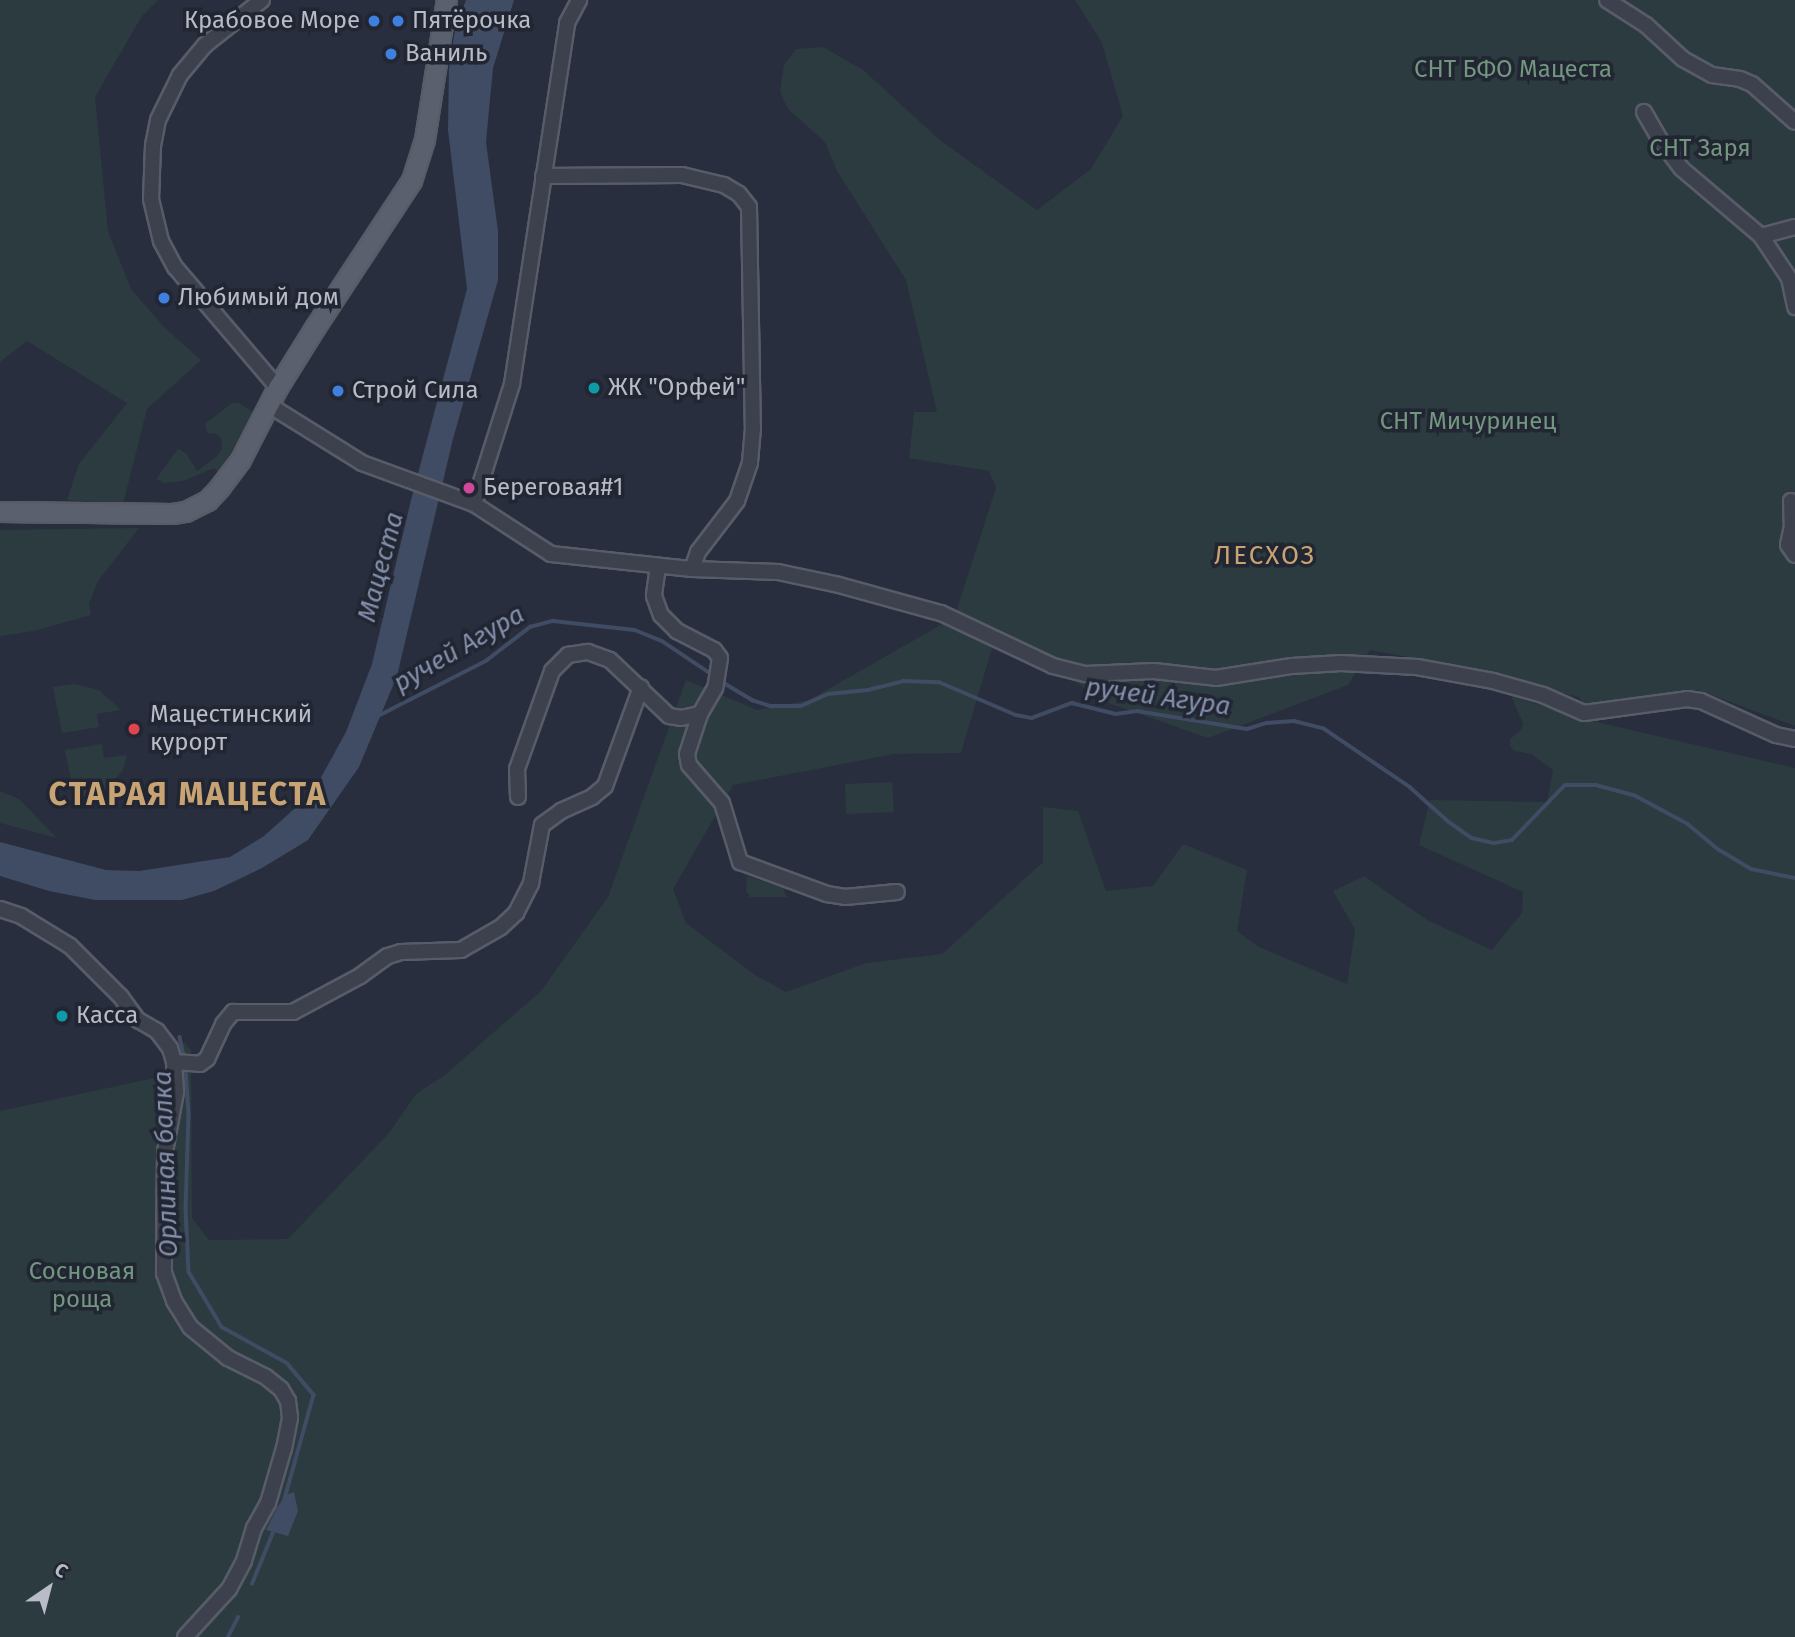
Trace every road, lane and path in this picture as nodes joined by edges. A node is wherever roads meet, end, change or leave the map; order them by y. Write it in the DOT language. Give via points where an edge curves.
graph roads {
  1 [pos="262,0"];
  2 [pos="447,0"];
  3 [pos="579,0"];
  4 [pos="1607,0"];
  5 [pos="1644,112"];
  6 [pos="1795,121"];
  7 [pos="543,176"];
  8 [pos="1795,228"];
  9 [pos="1761,236"];
  10 [pos="1795,307"];
  11 [pos="278,388"];
  12 [pos="269,405"];
  13 [pos="1791,501"];
  14 [pos="474,504"];
  15 [pos="0,512"];
  16 [pos="1795,555"];
  17 [pos="658,566"];
  18 [pos="692,569"];
  19 [pos="641,687"];
  20 [pos="701,714"];
  21 [pos="1795,739"];
  22 [pos="518,797"];
  23 [pos="897,892"];
  24 [pos="0,909"];
  25 [pos="174,1062"];
  26 [pos="185,1637"];
  1 -- 11 [label="street" via="205,46 180,75 158,120 152,199 161,241 175,267"];
  2 -- 11 [label="main road" via="425,140 412,181"];
  3 -- 7 [label="street" via="567,23"];
  4 -- 6 [label="street" via="1683,59 1712,75 1752,84"];
  5 -- 9 [label="street" via="1682,169"];
  7 -- 14 [label="street" via="512,384"];
  7 -- 18 [label="street" via="681,175 724,185 739,194 748,207 750,463 737,501 713,529"];
  8 -- 9 [label="street"];
  9 -- 10 [label="street" via="1789,278"];
  11 -- 12 [label="main road"];
  12 -- 14 [label="street" via="388,475"];
  12 -- 15 [label="main road" via="231,475 208,501 186,512"];
  13 -- 16 [label="street" via="1788,545"];
  14 -- 17 [label="street" via="551,554"];
  17 -- 18 [label="street"];
  17 -- 20 [label="street" via="654,596 661,615 677,631 718,653 715,688"];
  18 -- 21 [label="street" via="778,572 888,597 941,613 1053,666 1086,674 1154,671 1216,678 1316,665 1418,667 1493,681 1584,713 1701,701 1776,736"];
  19 -- 20 [label="street" via="669,716"];
  19 -- 22 [label="street" via="600,656 579,652 559,661 517,769"];
  19 -- 25 [label="street" via="607,780 600,792 541,825 531,883 516,913 501,928 461,950 388,956 293,1013 233,1012 207,1059"];
  20 -- 23 [label="street" via="688,746 689,765 722,803 740,862 827,894 845,897"];
  24 -- 25 [label="street" via="48,931 89,962 138,1020 157,1031"];
  25 -- 26 [label="street" via="176,1092 163,1189 164,1273 190,1327 209,1345 281,1389 290,1418 268,1503 244,1561 229,1589"];
}
